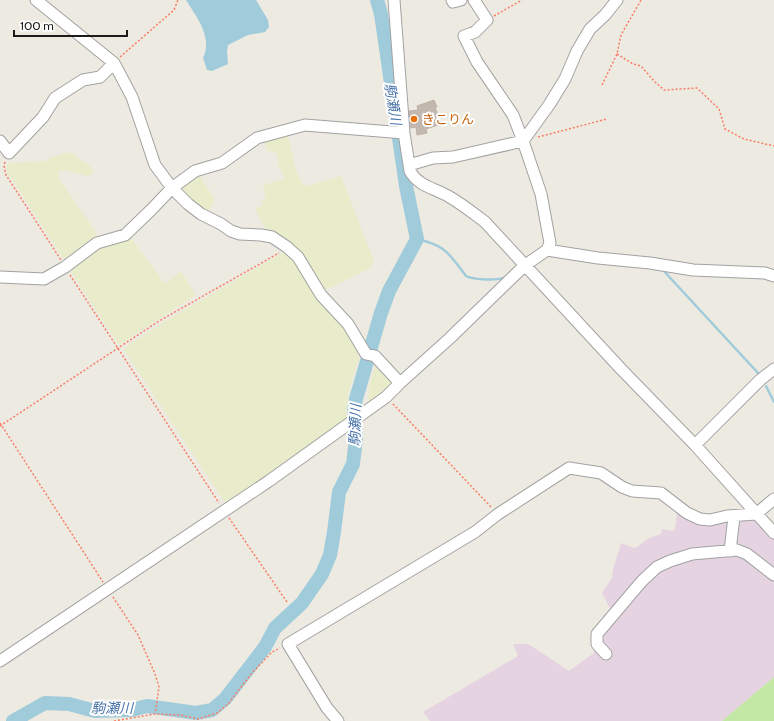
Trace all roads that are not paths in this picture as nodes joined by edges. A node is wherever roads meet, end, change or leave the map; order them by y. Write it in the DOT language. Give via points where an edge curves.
graph roads {
  1 [pos="36,0"];
  2 [pos="394,0"];
  3 [pos="452,0"];
  4 [pos="461,0"];
  5 [pos="474,0"];
  6 [pos="617,0"];
  7 [pos="114,63"];
  8 [pos="404,133"];
  9 [pos="523,140"];
  10 [pos="0,141"];
  11 [pos="409,165"];
  12 [pos="172,188"];
  13 [pos="547,250"];
  14 [pos="524,266"];
  15 [pos="0,276"];
  16 [pos="774,276"];
  17 [pos="774,369"];
  18 [pos="400,383"];
  19 [pos="696,445"];
  20 [pos="774,499"];
  21 [pos="756,514"];
  22 [pos="734,517"];
  23 [pos="774,533"];
  24 [pos="730,550"];
  25 [pos="774,576"];
  26 [pos="606,654"];
  27 [pos="0,661"];
  28 [pos="338,721"];
  1 -- 7 [label="street"];
  2 -- 8 [label="street"];
  3 -- 4 [label="street"];
  5 -- 9 [label="street" via="487,20 475,32 464,36 476,62 513,115"];
  6 -- 9 [label="street" via="590,29 577,51 566,79"];
  7 -- 10 [label="street" via="100,77 83,80 55,98 43,117 9,153"];
  7 -- 12 [label="street" via="132,97 155,165"];
  8 -- 11 [label="street"];
  8 -- 12 [label="street" via="305,125 258,138 222,163 195,171"];
  9 -- 11 [label="street"];
  9 -- 13 [label="street" via="541,194 550,243"];
  11 -- 14 [label="street" via="412,176 419,183 447,195 485,222"];
  12 -- 15 [label="street" via="125,235 97,243 44,279"];
  12 -- 18 [label="street" via="188,204 231,231 272,237 287,247 298,257 321,295 348,324 370,355"];
  13 -- 14 [label="street"];
  13 -- 16 [label="street" via="693,270 765,273"];
  14 -- 18 [label="street"];
  14 -- 19 [label="street"];
  17 -- 19 [label="street"];
  18 -- 27 [label="street" via="386,397 269,481"];
  19 -- 21 [label="street"];
  20 -- 21 [label="street"];
  21 -- 22 [label="street"];
  21 -- 23 [label="street"];
  22 -- 24 [label="street"];
  22 -- 28 [label="street" via="700,520 661,493 632,491 601,473 569,468 461,540 288,644 327,708"];
  24 -- 25 [label="street" via="742,551"];
  24 -- 26 [label="street" via="692,554 670,561 649,574 597,634 597,644"];
}
